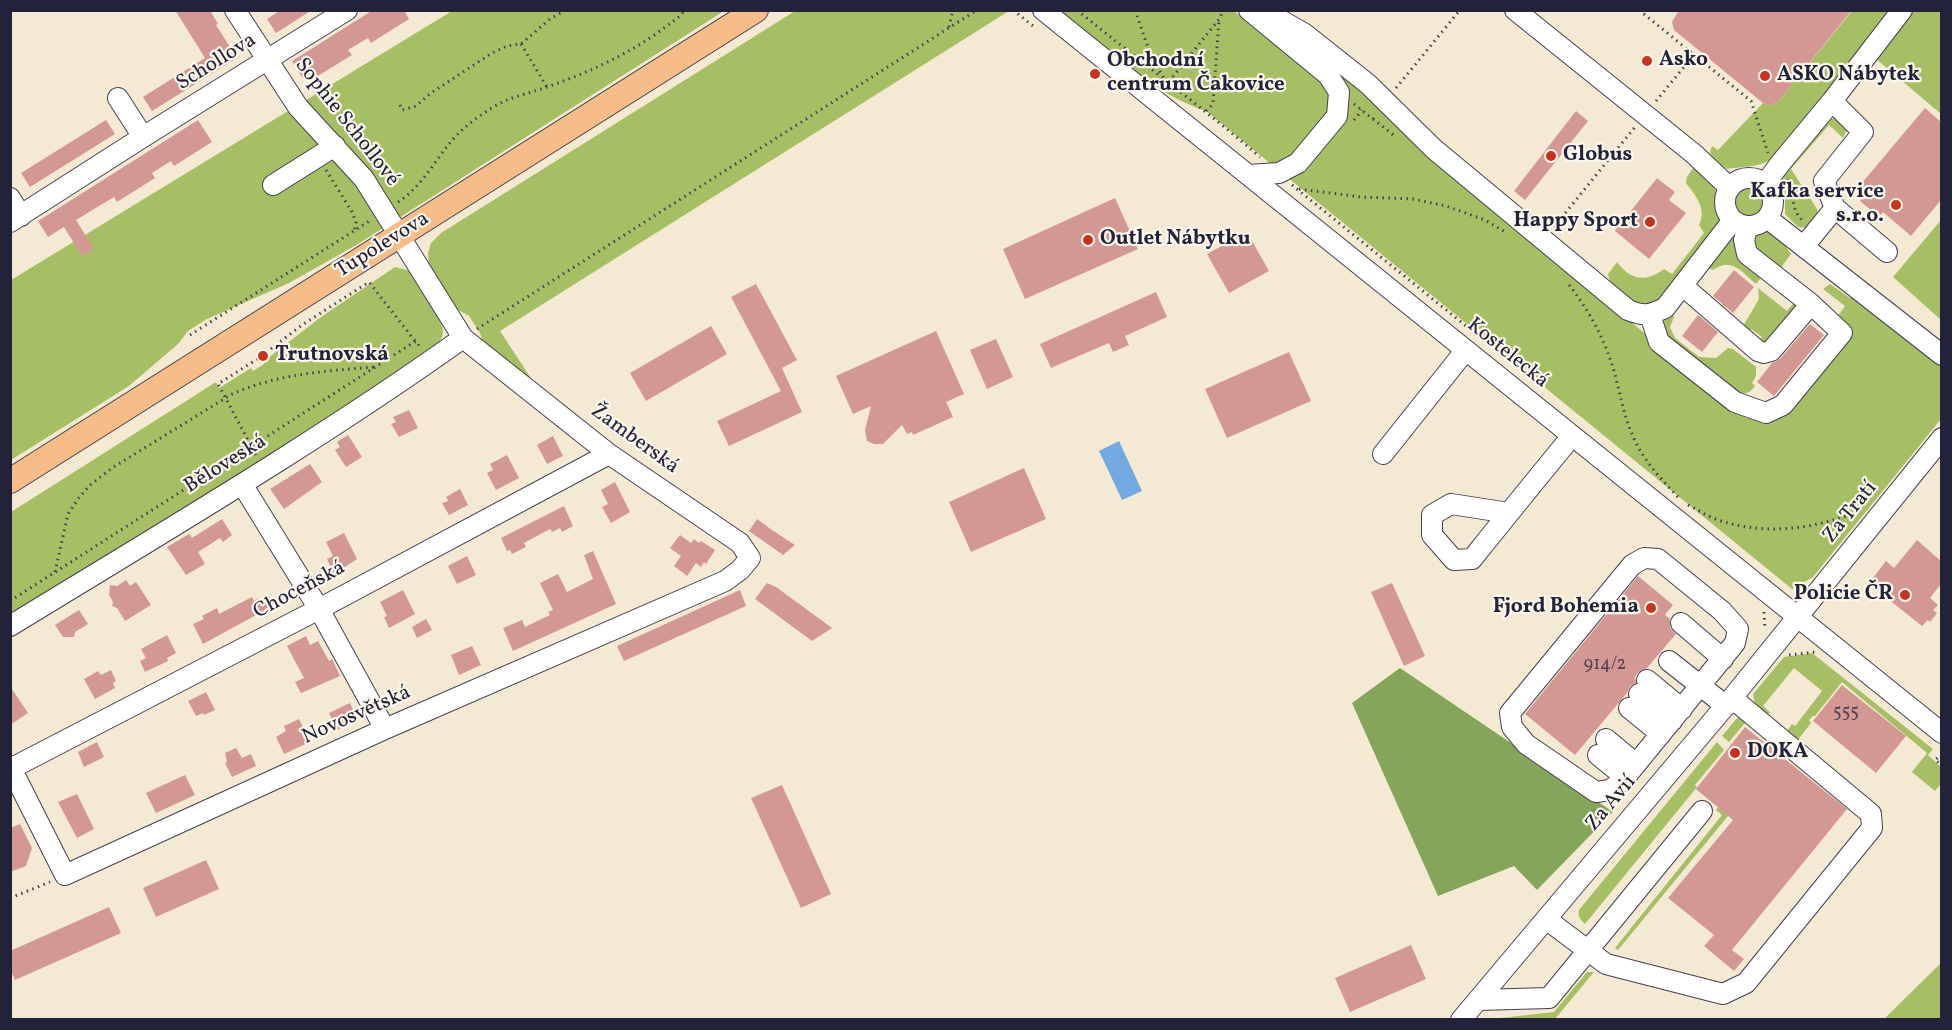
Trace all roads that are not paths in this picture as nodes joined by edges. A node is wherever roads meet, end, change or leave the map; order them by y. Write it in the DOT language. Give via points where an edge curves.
graph roads {
  1 [pos="235,10"];
  2 [pos="347,10"];
  3 [pos="756,10"];
  4 [pos="1043,10"];
  5 [pos="1249,10"];
  6 [pos="1263,10"];
  7 [pos="1515,10"];
  8 [pos="1902,10"];
  9 [pos="267,61"];
  10 [pos="118,99"];
  11 [pos="1832,101"];
  12 [pos="143,137"];
  13 [pos="335,146"];
  14 [pos="1248,175"];
  15 [pos="1765,184"];
  16 [pos="273,185"];
  17 [pos="1730,188"];
  18 [pos="10,198"];
  19 [pos="1835,208"];
  20 [pos="1767,218"];
  21 [pos="16,219"];
  22 [pos="1741,223"];
  23 [pos="400,235"];
  24 [pos="1810,239"];
  25 [pos="1887,252"];
  26 [pos="1683,286"];
  27 [pos="1810,304"];
  28 [pos="1650,315"];
  29 [pos="463,338"];
  30 [pos="1465,351"];
  31 [pos="1941,355"];
  32 [pos="1572,436"];
  33 [pos="1941,438"];
  34 [pos="609,454"];
  35 [pos="1383,454"];
  36 [pos="10,481"];
  37 [pos="242,484"];
  38 [pos="1509,513"];
  39 [pos="725,581"];
  40 [pos="319,609"];
  41 [pos="1798,618"];
  42 [pos="1681,623"];
  43 [pos="10,626"];
  44 [pos="1723,659"];
  45 [pos="1669,661"];
  46 [pos="1702,685"];
  47 [pos="1729,702"];
  48 [pos="1672,721"];
  49 [pos="385,729"];
  50 [pos="1941,733"];
  51 [pos="1602,747"];
  52 [pos="11,767"];
  53 [pos="1630,770"];
  54 [pos="1702,811"];
  55 [pos="1546,919"];
  56 [pos="1588,949"];
  57 [pos="1478,1000"];
  58 [pos="1461,1020"];
  1 -- 9 [label="street, Sophie Schollové"];
  2 -- 9 [label="street, Schollova"];
  3 -- 23 [label="main road, Tupolevova"];
  4 -- 14 [label="street, Kostelecká"];
  5 -- 14 [label="street" via="1328,75 1339,92 1336,116 1298,163 1279,173"];
  6 -- 28 [label="street" via="1305,34 1368,84 1434,149 1628,310"];
  7 -- 17 [label="street" via="1646,114"];
  8 -- 11 [label="street"];
  9 -- 12 [label="street, Schollova"];
  9 -- 13 [label="street, Sophie Schollové" via="298,107"];
  10 -- 12 [label="street"];
  11 -- 15 [label="street"];
  11 -- 19 [label="street" via="1863,132 1824,181"];
  12 -- 21 [label="street, Schollova"];
  13 -- 16 [label="street"];
  13 -- 23 [label="street, Sophie Schollové" via="364,179"];
  14 -- 30 [label="street, Kostelecká"];
  15 -- 17 [label="street" via="1750,178 1735,182"];
  15 -- 20 [label="street" via="1773,197"];
  17 -- 22 [label="street" via="1726,208"];
  18 -- 21 [label="street, Schollova"];
  19 -- 24 [label="street"];
  19 -- 25 [label="street"];
  20 -- 22 [label="street" via="1756,225"];
  20 -- 24 [label="street"];
  22 -- 26 [label="street"];
  22 -- 27 [label="street" via="1747,254"];
  23 -- 29 [label="street, Sophie Schollové"];
  23 -- 36 [label="main road, Tupolevova"];
  24 -- 31 [label="street"];
  26 -- 27 [label="street" via="1764,353 1772,351"];
  26 -- 28 [label="street" via="1665,308"];
  27 -- 28 [label="street" via="1842,333 1783,405 1766,413 1735,402 1659,342"];
  29 -- 34 [label="street, Žamberská"];
  29 -- 37 [label="street, Běloveská"];
  30 -- 32 [label="street, Kostelecká"];
  30 -- 35 [label="street"];
  32 -- 38 [label="street"];
  32 -- 41 [label="street, Kostelecká"];
  33 -- 41 [label="street, Za Tratí"];
  34 -- 39 [label="street, Žamberská" via="740,543 750,558"];
  34 -- 40 [label="street, Choceňská"];
  37 -- 40 [label="street"];
  37 -- 43 [label="street, Běloveská"];
  39 -- 49 [label="street, Novosvětská"];
  40 -- 49 [label="street"];
  40 -- 52 [label="street, Choceňská"];
  41 -- 47 [label="street, Za Avií"];
  41 -- 50 [label="street, Kostelecká"];
  42 -- 44 [label="street"];
  44 -- 46 [label="street"];
  44 -- 53 [label="street" via="1735,643 1738,629 1722,611 1658,560 1644,558 1632,566 1510,713 1512,727 1526,744 1596,792 1610,790"];
  45 -- 46 [label="street"];
  46 -- 47 [label="street"];
  46 -- 48 [label="street"];
  47 -- 55 [label="street, Za Avií"];
  47 -- 56 [label="street" via="1870,814 1872,828 1746,983 1723,994 1606,964"];
  48 -- 48 [label="street" via="1638,694"];
  48 -- 53 [label="street"];
  49 -- 52 [label="street, Novosvětská" via="65,875"];
  51 -- 53 [label="street"];
  54 -- 56 [label="street"];
  55 -- 56 [label="street"];
  55 -- 57 [label="street, Za Avií"];
  56 -- 57 [label="street" via="1548,998"];
  57 -- 58 [label="street, Za Avií"];
}
